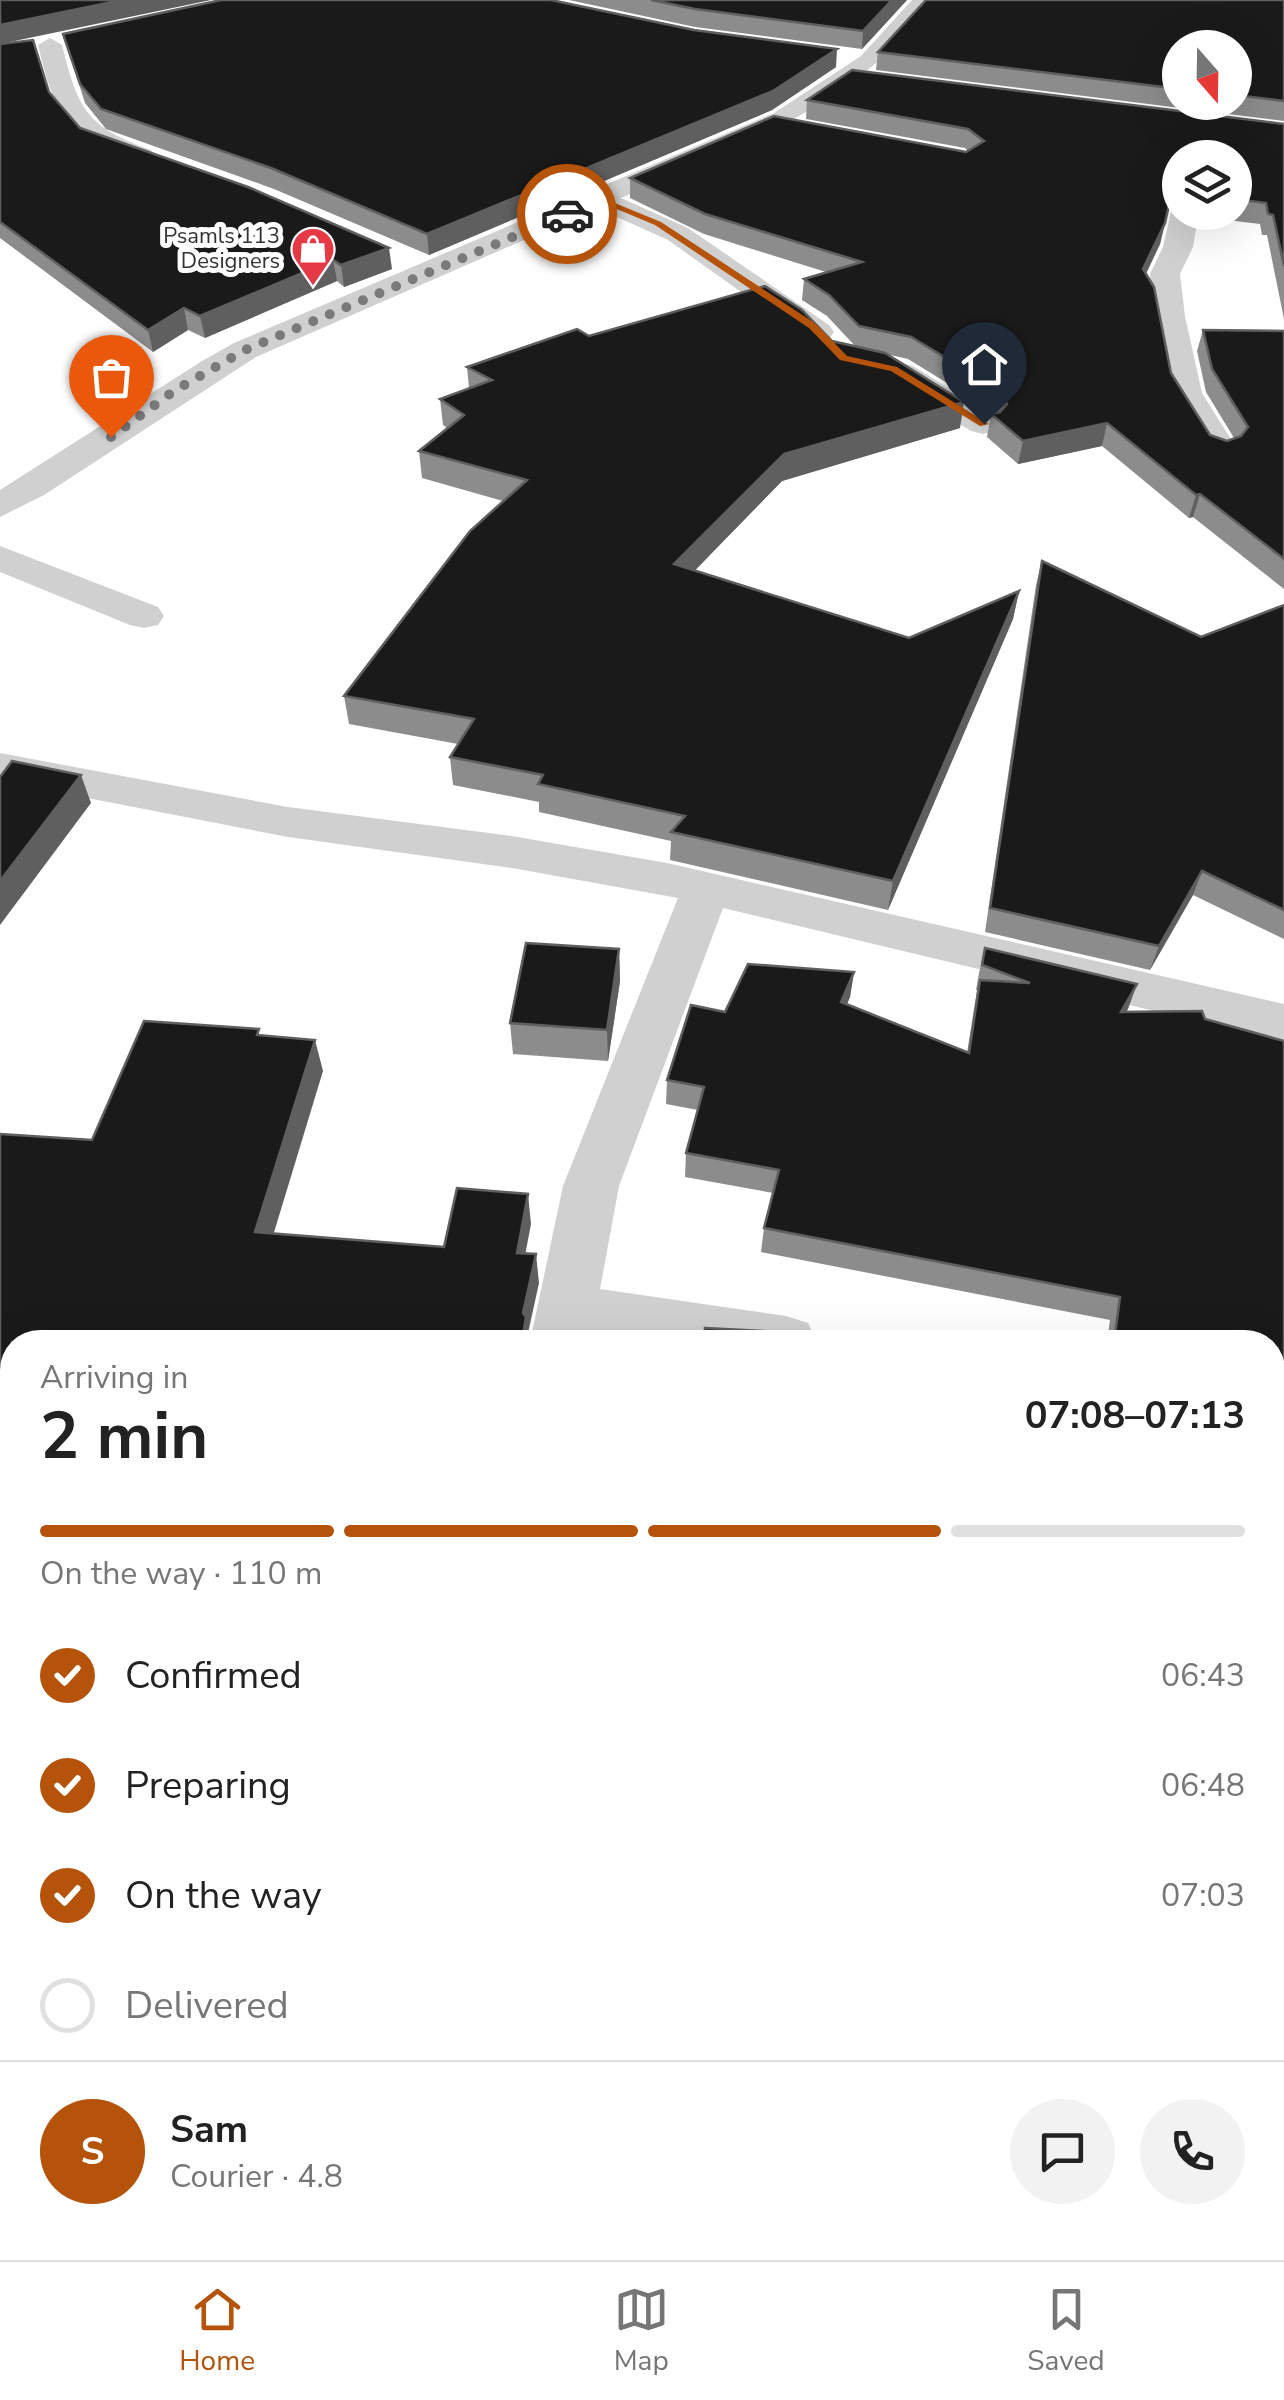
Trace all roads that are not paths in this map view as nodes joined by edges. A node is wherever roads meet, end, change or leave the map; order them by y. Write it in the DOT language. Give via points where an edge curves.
graph roads {
  1 [pos="924,0"];
  2 [pos="20,50"];
  3 [pos="770,124"];
  4 [pos="809,131"];
  5 [pos="160,163"];
  6 [pos="600,200"];
  7 [pos="1181,230"];
  8 [pos="394,255"];
  9 [pos="431,271"];
  10 [pos="844,358"];
  11 [pos="877,365"];
  12 [pos="984,424"];
  13 [pos="1219,449"];
  14 [pos="0,506"];
  15 [pos="0,558"];
  16 [pos="144,616"];
  17 [pos="0,767"];
  18 [pos="706,889"];
  19 [pos="1284,1023"];
  20 [pos="564,1326"];
  21 [pos="620,1330"];
  1 -- 3 [label="street" via="858,69"];
  2 -- 5 [label="street" via="59,44 64,98 77,125 108,145"];
  3 -- 4 [label="street"];
  3 -- 6 [label="street"];
  6 -- 9 [label="street"];
  6 -- 10 [label="street" via="678,234 812,326"];
  7 -- 13 [label="street" via="1165,274 1169,316 1185,392"];
  8 -- 9 [label="street"];
  9 -- 14 [label="street" via="210,369"];
  11 -- 12 [label="street"];
  15 -- 16 [label="street"];
  17 -- 18 [label="street" via="288,822 512,852"];
  18 -- 19 [label="street"];
  18 -- 20 [label="street" via="591,1186"];
  20 -- 21 [label="street"];
}
